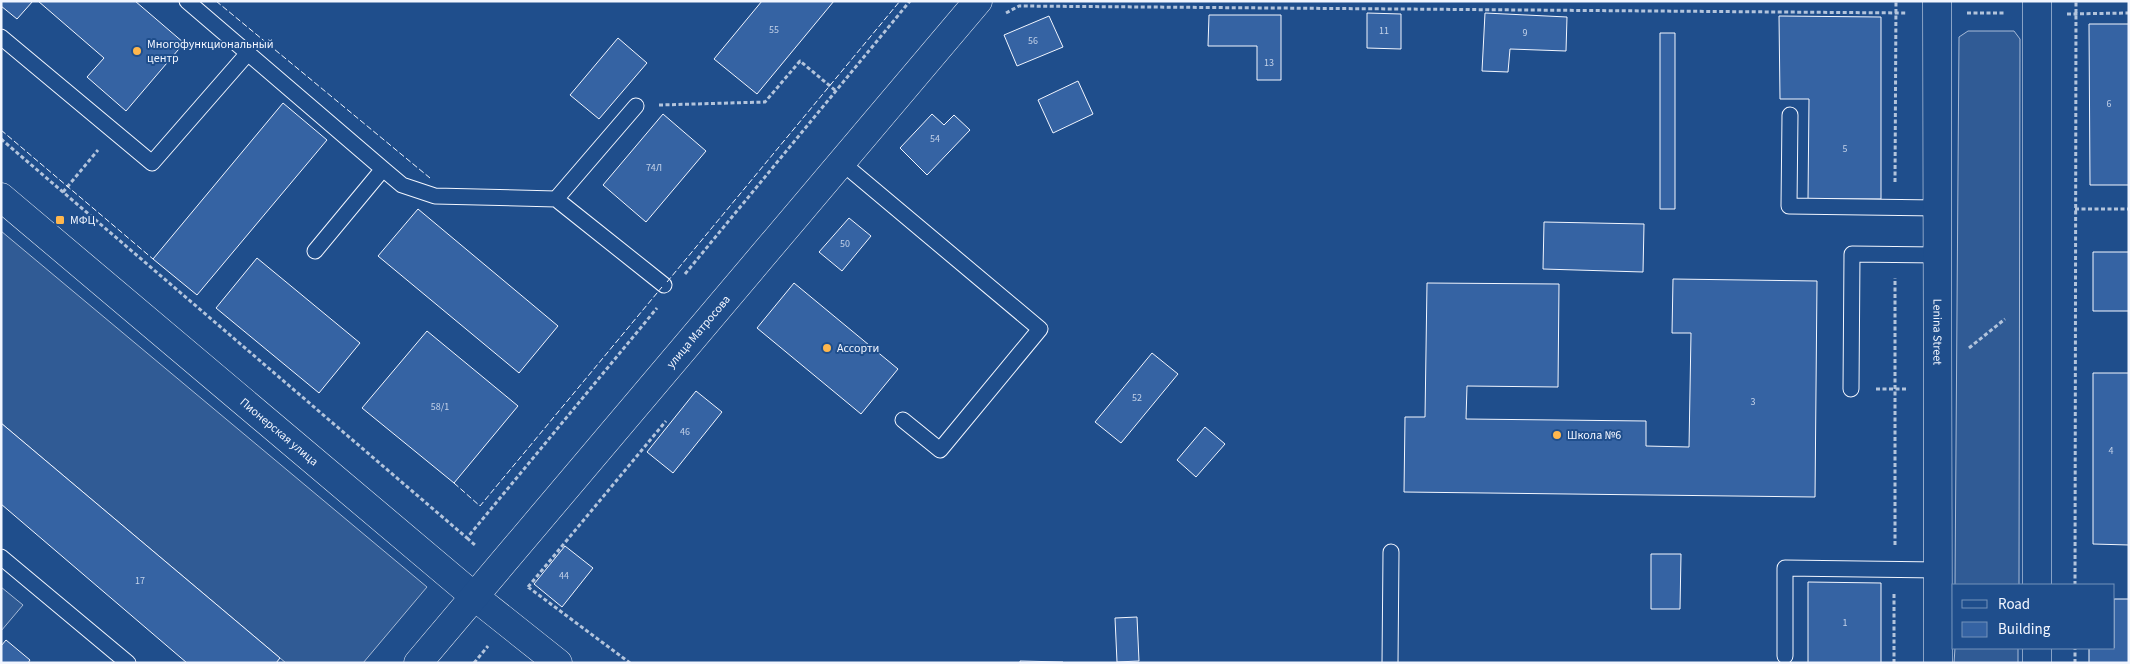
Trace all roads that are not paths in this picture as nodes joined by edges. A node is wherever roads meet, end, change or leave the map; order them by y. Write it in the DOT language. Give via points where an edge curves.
graph roads {
  1 [pos="187,1"];
  2 [pos="978,1"];
  3 [pos="1937,7"];
  4 [pos="2038,7"];
  5 [pos="1,36"];
  6 [pos="248,53"];
  7 [pos="636,106"];
  8 [pos="1790,115"];
  9 [pos="841,162"];
  10 [pos="383,169"];
  11 [pos="1,197"];
  12 [pos="556,199"];
  13 [pos="1937,208"];
  14 [pos="315,251"];
  15 [pos="1937,255"];
  16 [pos="664,286"];
  17 [pos="1850,389"];
  18 [pos="903,420"];
  19 [pos="1391,552"];
  20 [pos="1,558"];
  21 [pos="1938,570"];
  22 [pos="2037,584"];
  23 [pos="475,597"];
  24 [pos="2037,649"];
  25 [pos="1785,656"];
  26 [pos="128,663"];
  27 [pos="418,663"];
  28 [pos="558,663"];
  29 [pos="1390,663"];
  30 [pos="1938,663"];
  31 [pos="2037,663"];
  1 -- 6 [label="lane"];
  2 -- 9 [label="street, улица Матросова"];
  3 -- 13 [label="street, Lenina Street"];
  4 -- 22 [label="street"];
  5 -- 6 [label="lane" via="152,163"];
  6 -- 10 [label="lane"];
  7 -- 12 [label="lane"];
  8 -- 13 [label="lane" via="1789,206"];
  9 -- 18 [label="lane" via="1040,329 940,450"];
  9 -- 23 [label="street, улица Матросова"];
  10 -- 12 [label="lane" via="402,185 435,196"];
  10 -- 14 [label="lane"];
  11 -- 23 [label="street, Пионерская улица"];
  12 -- 16 [label="lane"];
  13 -- 15 [label="street, Lenina Street"];
  15 -- 17 [label="lane" via="1852,254"];
  15 -- 21 [label="street, Lenina Street"];
  19 -- 29 [label="lane"];
  20 -- 26 [label="lane"];
  21 -- 25 [label="lane" via="1786,568"];
  21 -- 30 [label="street, Lenina Street"];
  23 -- 27 [label="street, улица Матросова"];
  23 -- 28 [label="street, Пионерская улица"];
  24 -- 31 [label="street"];
}
